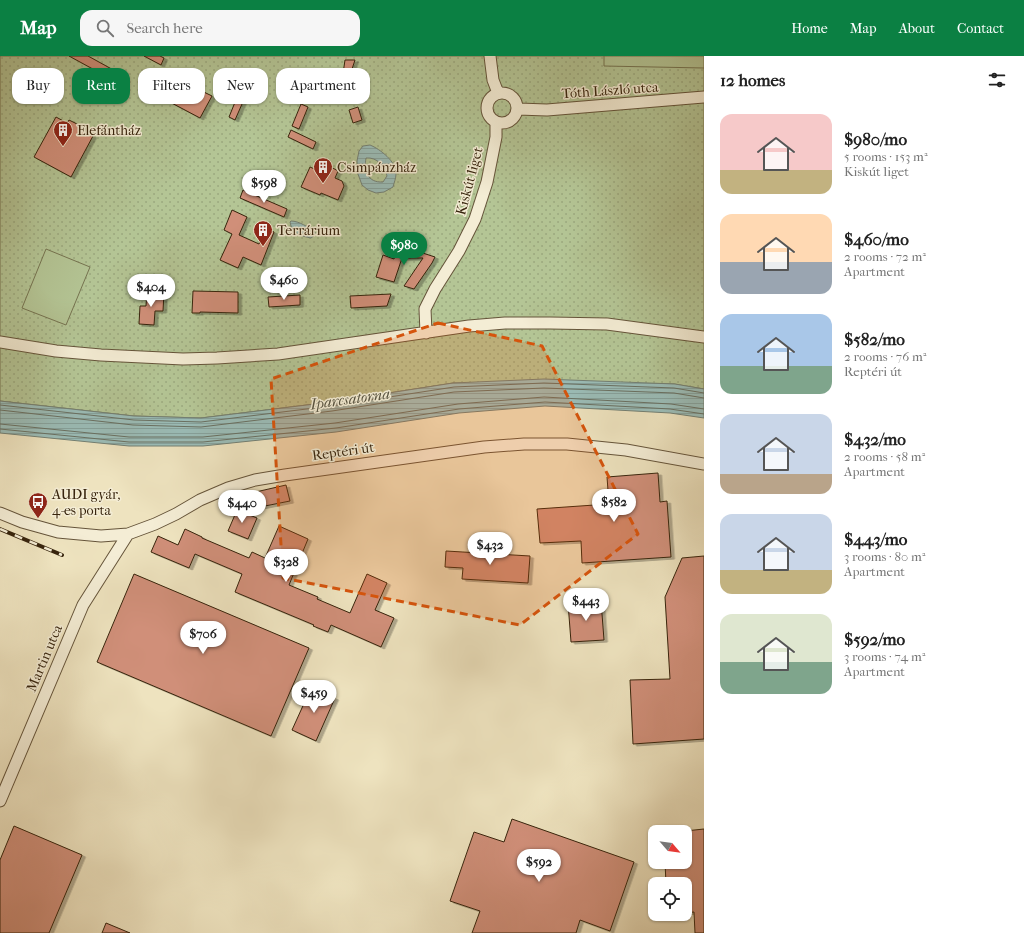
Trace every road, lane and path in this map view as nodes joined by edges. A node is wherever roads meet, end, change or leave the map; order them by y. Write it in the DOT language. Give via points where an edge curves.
graph roads {
  1 [pos="490,56"];
  2 [pos="498,93"];
  3 [pos="704,97"];
  4 [pos="518,109"];
  5 [pos="496,122"];
  6 [pos="426,333"];
  7 [pos="704,337"];
  8 [pos="0,342"];
  9 [pos="704,464"];
  10 [pos="0,512"];
  11 [pos="128,534"];
  12 [pos="0,801"];
  1 -- 2 [label="street" via="493,80"];
  2 -- 4 [label="street" via="512,96"];
  2 -- 5 [label="street" via="488,103 487,111"];
  3 -- 4 [label="street, Tóth László utca" via="547,110"];
  4 -- 5 [label="street" via="510,122"];
  5 -- 6 [label="street, Kiskút liget" via="496,137 487,182 475,219 425,310"];
  6 -- 7 [label="street" via="505,323 564,323 607,324"];
  6 -- 8 [label="street" via="278,354 190,359 101,355"];
  9 -- 11 [label="street, Reptéri út" via="626,450 567,444 484,447 255,480 228,488 155,524"];
  10 -- 11 [label="street, Reptéri út" via="22,522 58,532 101,536"];
  11 -- 12 [label="street, Martin utca" via="83,605"];
}
